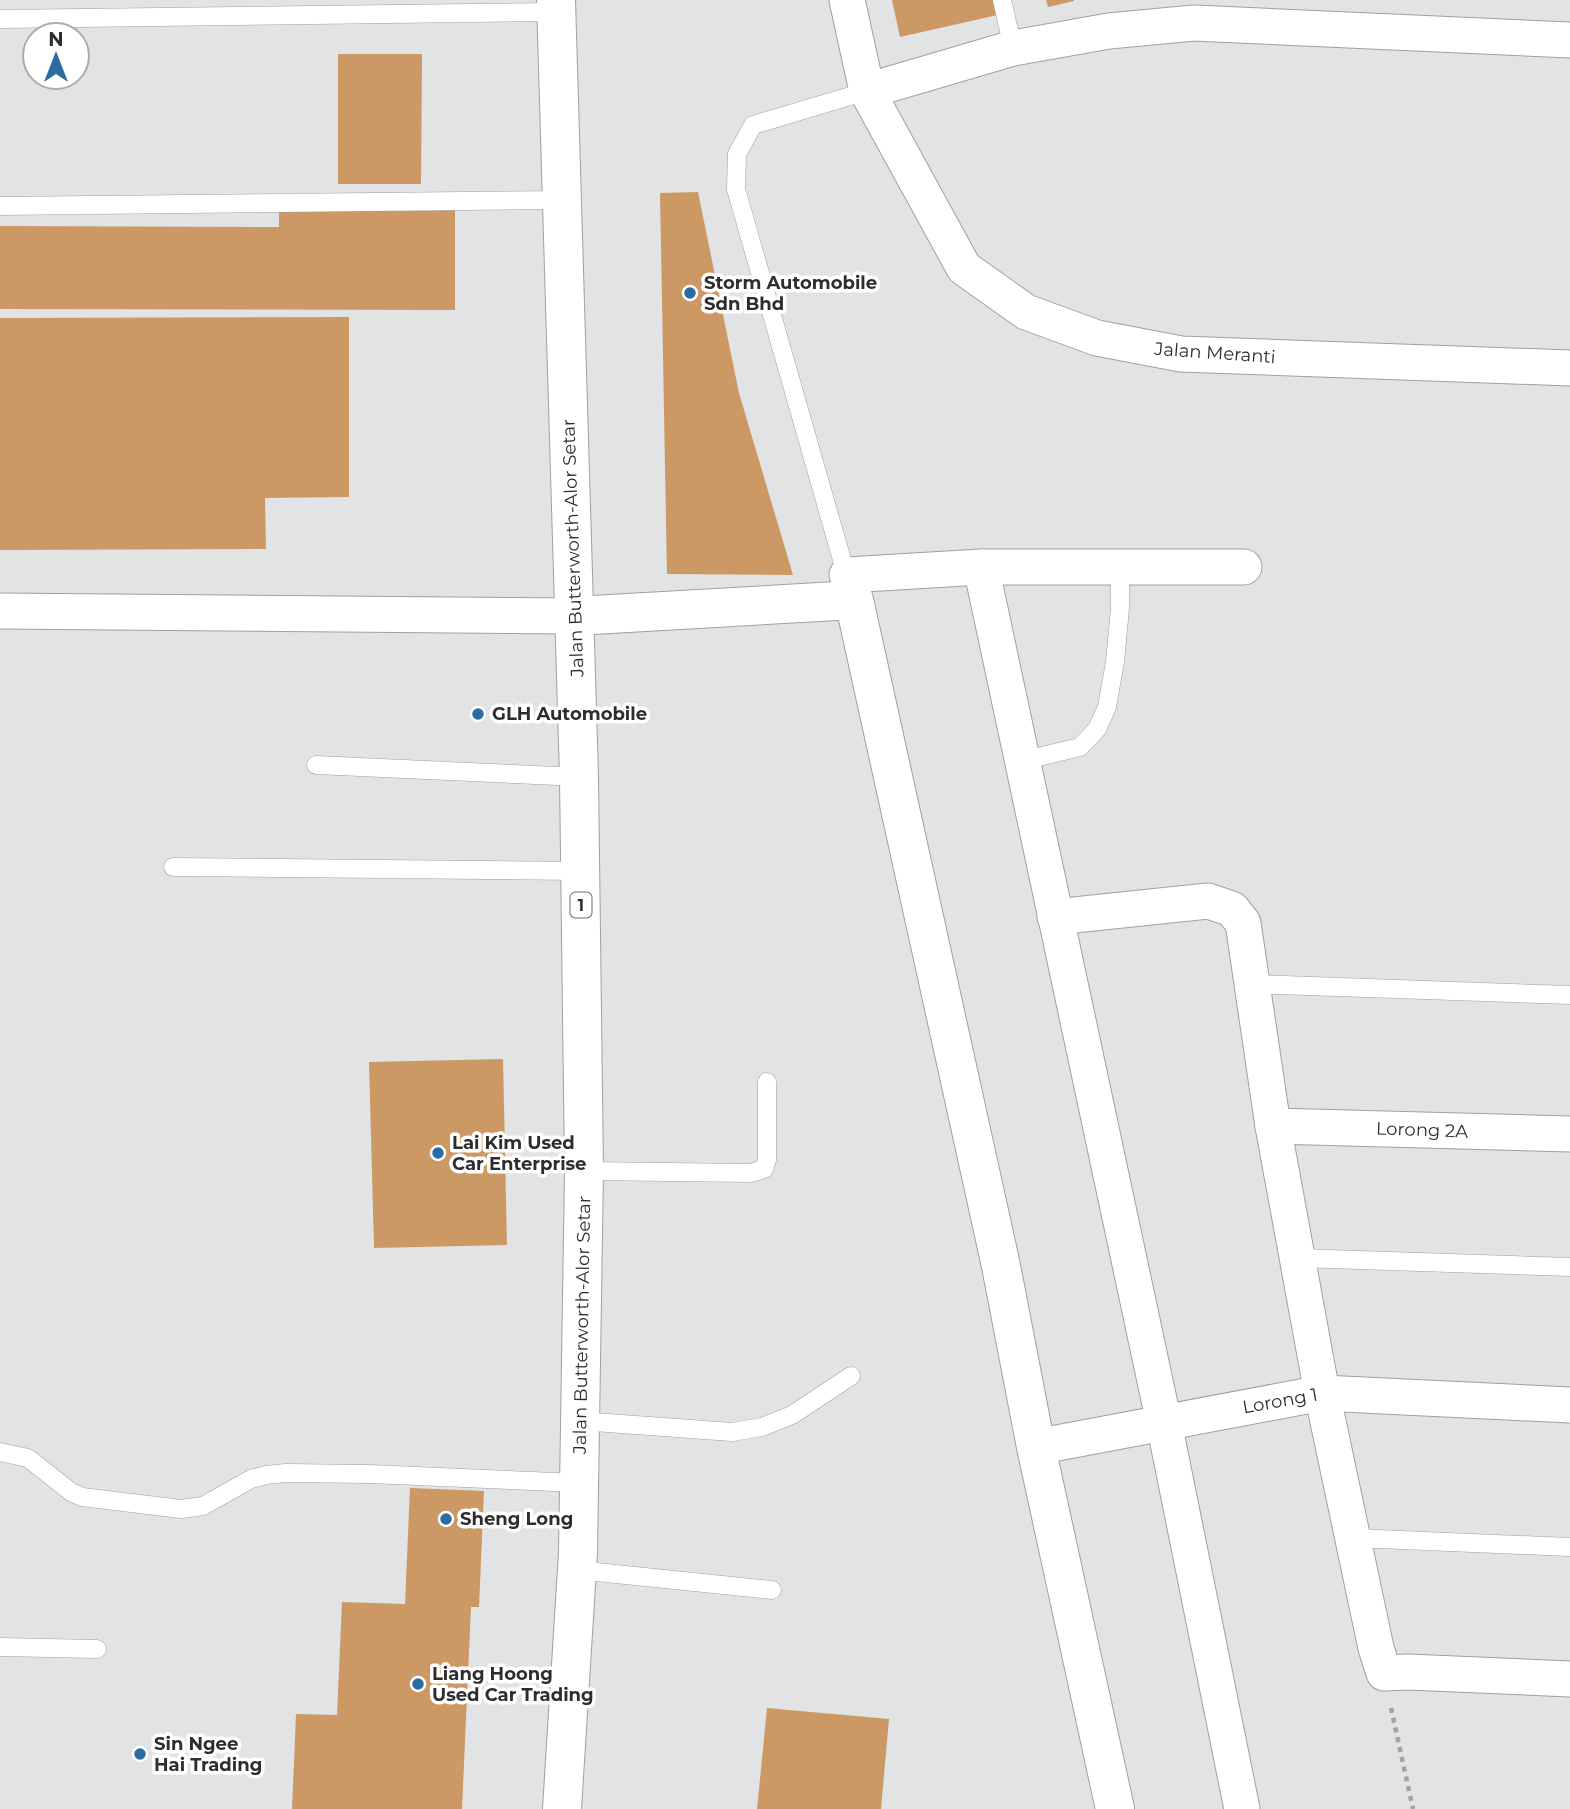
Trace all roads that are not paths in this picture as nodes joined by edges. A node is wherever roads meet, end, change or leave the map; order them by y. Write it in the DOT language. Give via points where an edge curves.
graph roads {
  1 [pos="847,0"];
  2 [pos="1002,0"];
  3 [pos="556,6"];
  4 [pos="1191,11"];
  5 [pos="0,19"];
  6 [pos="1570,40"];
  7 [pos="1013,48"];
  8 [pos="867,91"];
  9 [pos="562,200"];
  10 [pos="0,206"];
  11 [pos="1570,369"];
  12 [pos="981,567"];
  13 [pos="1120,567"];
  14 [pos="1244,567"];
  15 [pos="850,588"];
  16 [pos="0,611"];
  17 [pos="575,616"];
  18 [pos="1022,761"];
  19 [pos="316,765"];
  20 [pos="579,777"];
  21 [pos="173,867"];
  22 [pos="581,871"];
  23 [pos="1055,917"];
  24 [pos="1252,984"];
  25 [pos="1570,995"];
  26 [pos="766,1082"];
  27 [pos="1273,1126"];
  28 [pos="1570,1134"];
  29 [pos="584,1171"];
  30 [pos="1298,1258"];
  31 [pos="1570,1267"];
  32 [pos="851,1376"];
  33 [pos="1322,1393"];
  34 [pos="1570,1405"];
  35 [pos="580,1420"];
  36 [pos="1164,1423"];
  37 [pos="1036,1447"];
  38 [pos="0,1452"];
  39 [pos="579,1483"];
  40 [pos="1353,1538"];
  41 [pos="1570,1547"];
  42 [pos="577,1570"];
  43 [pos="772,1590"];
  44 [pos="0,1647"];
  45 [pos="97,1649"];
  46 [pos="1570,1679"];
  47 [pos="562,1809"];
  48 [pos="1115,1809"];
  49 [pos="1242,1809"];
  1 -- 8 [label="street, Jalan Meranti"];
  2 -- 7 [label="lane"];
  3 -- 5 [label="lane"];
  3 -- 9 [label="main road, Jalan Butterworth-Alor Setar / 1"];
  4 -- 6 [label="street"];
  4 -- 7 [label="street"];
  7 -- 8 [label="street"];
  8 -- 11 [label="street, Jalan Meranti" via="964,268 1026,312 1097,338 1181,354"];
  8 -- 15 [label="lane" via="752,125 737,154 736,189"];
  9 -- 10 [label="lane"];
  9 -- 17 [label="main road, Jalan Butterworth-Alor Setar / 1"];
  12 -- 13 [label="street"];
  12 -- 15 [label="street"];
  12 -- 18 [label="street"];
  13 -- 14 [label="street"];
  13 -- 18 [label="lane" via="1115,662 1107,707 1097,729 1080,747"];
  15 -- 17 [label="main road"];
  15 -- 37 [label="main road" via="1001,1266"];
  16 -- 17 [label="street"];
  17 -- 20 [label="main road, Jalan Butterworth-Alor Setar / 1"];
  18 -- 23 [label="street"];
  19 -- 20 [label="lane"];
  20 -- 22 [label="main road, Jalan Butterworth-Alor Setar / 1"];
  21 -- 22 [label="lane"];
  22 -- 29 [label="main road, Jalan Butterworth-Alor Setar / 1"];
  23 -- 24 [label="street" via="1208,901 1232,909 1243,923"];
  23 -- 36 [label="street"];
  24 -- 25 [label="lane"];
  24 -- 27 [label="street"];
  26 -- 29 [label="lane" via="764,1170"];
  27 -- 28 [label="street, Lorong 2A"];
  27 -- 30 [label="street"];
  29 -- 35 [label="main road, Jalan Butterworth-Alor Setar / 1"];
  30 -- 31 [label="lane"];
  30 -- 33 [label="street"];
  32 -- 35 [label="lane" via="792,1415 732,1432"];
  33 -- 34 [label="street, Lorong 1"];
  33 -- 36 [label="street, Lorong 1"];
  33 -- 40 [label="street"];
  35 -- 39 [label="main road, Jalan Butterworth-Alor Setar / 1"];
  36 -- 37 [label="street, Lorong 1"];
  36 -- 49 [label="street"];
  37 -- 48 [label="main road"];
  38 -- 39 [label="lane" via="28,1458 82,1497 181,1509 203,1506 251,1479 286,1473"];
  39 -- 42 [label="main road, Jalan Butterworth-Alor Setar / 1"];
  40 -- 41 [label="lane"];
  40 -- 46 [label="street" via="1384,1673"];
  42 -- 43 [label="lane"];
  42 -- 47 [label="main road, Jalan Butterworth-Alor Setar / 1"];
  44 -- 45 [label="lane"];
}
